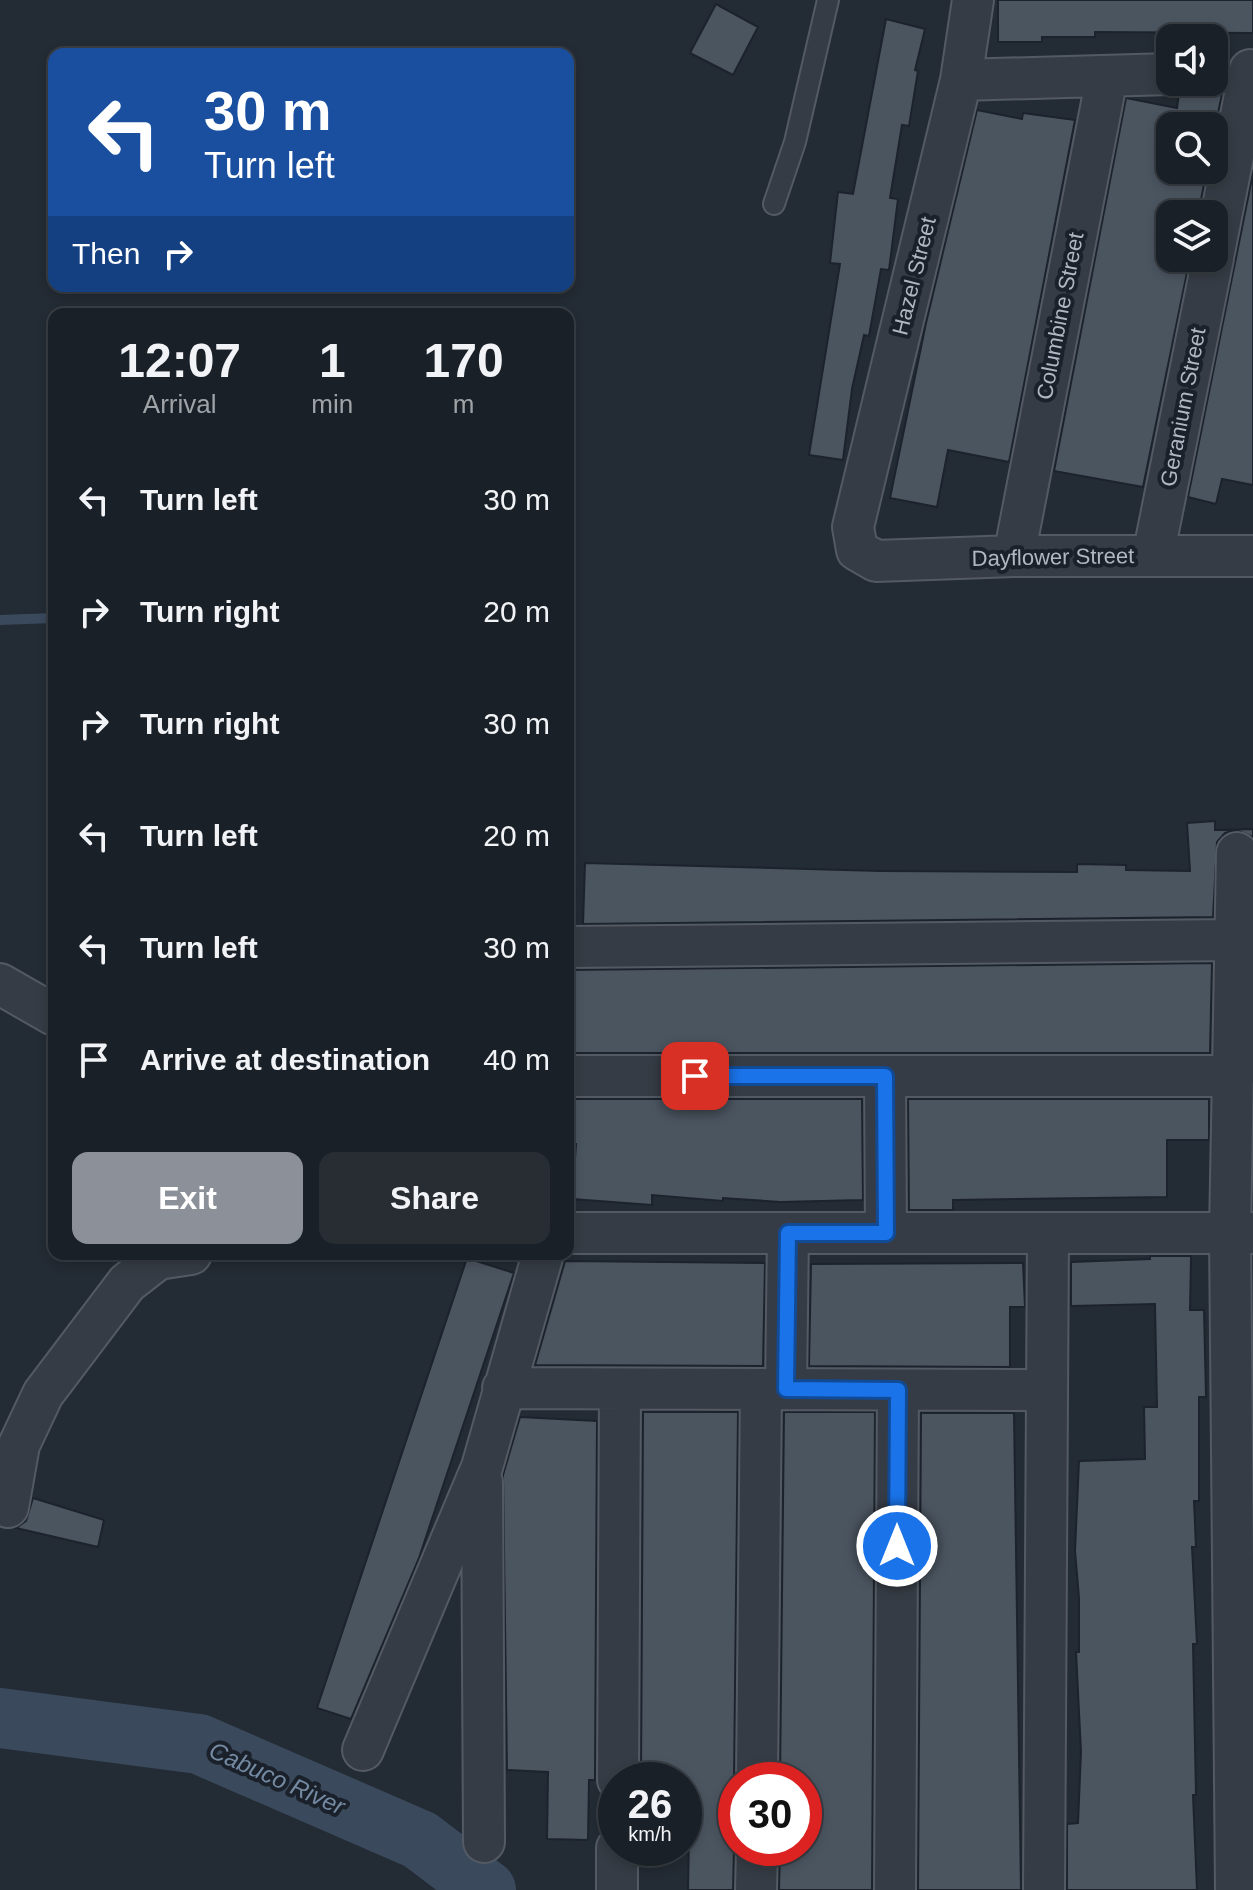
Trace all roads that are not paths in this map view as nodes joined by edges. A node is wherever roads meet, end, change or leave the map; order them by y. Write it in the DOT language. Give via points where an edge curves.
graph roads {
  1 [pos="828,0"];
  2 [pos="973,0"];
  3 [pos="1239,70"];
  4 [pos="1156,75"];
  5 [pos="1107,77"];
  6 [pos="961,80"];
  7 [pos="1221,200"];
  8 [pos="774,204"];
  9 [pos="1210,272"];
  10 [pos="857,550"];
  11 [pos="1014,556"];
  12 [pos="1153,556"];
  13 [pos="1253,556"];
  14 [pos="1237,853"];
  15 [pos="1235,940"];
  16 [pos="574,947"];
  17 [pos="0,984"];
  18 [pos="48,1012"];
  19 [pos="1244,1034"];
  20 [pos="574,1076"];
  21 [pos="885,1076"];
  22 [pos="1234,1076"];
  23 [pos="574,1233"];
  24 [pos="788,1233"];
  25 [pos="886,1233"];
  26 [pos="1048,1233"];
  27 [pos="1242,1233"];
  28 [pos="157,1260"];
  29 [pos="541,1260"];
  30 [pos="503,1388"];
  31 [pos="620,1389"];
  32 [pos="774,1389"];
  33 [pos="898,1390"];
  34 [pos="1046,1390"];
  35 [pos="482,1467"];
  36 [pos="8,1507"];
  37 [pos="363,1750"];
  38 [pos="618,1762"];
  39 [pos="758,1762"];
  40 [pos="484,1842"];
  41 [pos="617,1866"];
  42 [pos="757,1866"];
  43 [pos="617,1890"];
  44 [pos="756,1890"];
  45 [pos="895,1890"];
  46 [pos="1044,1890"];
  47 [pos="1236,1890"];
  1 -- 8 [label="lane" via="795,142"];
  2 -- 6 [label="street, Hazel Street"];
  3 -- 7 [label="street"];
  4 -- 5 [label="street"];
  5 -- 6 [label="street"];
  5 -- 11 [label="street, Columbine Street"];
  6 -- 10 [label="street, Hazel Street" via="853,527"];
  9 -- 12 [label="street, Geranium Street"];
  10 -- 11 [label="street, Dayflower Street" via="876,561"];
  11 -- 12 [label="street, Dayflower Street"];
  12 -- 13 [label="street, Dayflower Street"];
  14 -- 15 [label="street"];
  15 -- 16 [label="street"];
  15 -- 19 [label="street"];
  17 -- 18 [label="street"];
  19 -- 22 [label="street"];
  20 -- 21 [label="street"];
  21 -- 22 [label="street"];
  21 -- 25 [label="street"];
  22 -- 27 [label="street"];
  23 -- 24 [label="street"];
  24 -- 25 [label="street"];
  24 -- 32 [label="street"];
  25 -- 26 [label="street"];
  26 -- 27 [label="street"];
  26 -- 34 [label="street"];
  27 -- 47 [label="street"];
  28 -- 36 [label="street" via="127,1283 51,1383 19,1445"];
  29 -- 30 [label="street"];
  30 -- 31 [label="street"];
  30 -- 35 [label="street"];
  31 -- 32 [label="street"];
  31 -- 38 [label="street"];
  32 -- 33 [label="street"];
  32 -- 39 [label="street"];
  33 -- 34 [label="street"];
  33 -- 45 [label="street"];
  34 -- 46 [label="street"];
  35 -- 37 [label="street"];
  35 -- 40 [label="street"];
  41 -- 43 [label="street"];
  42 -- 44 [label="street"];
}
